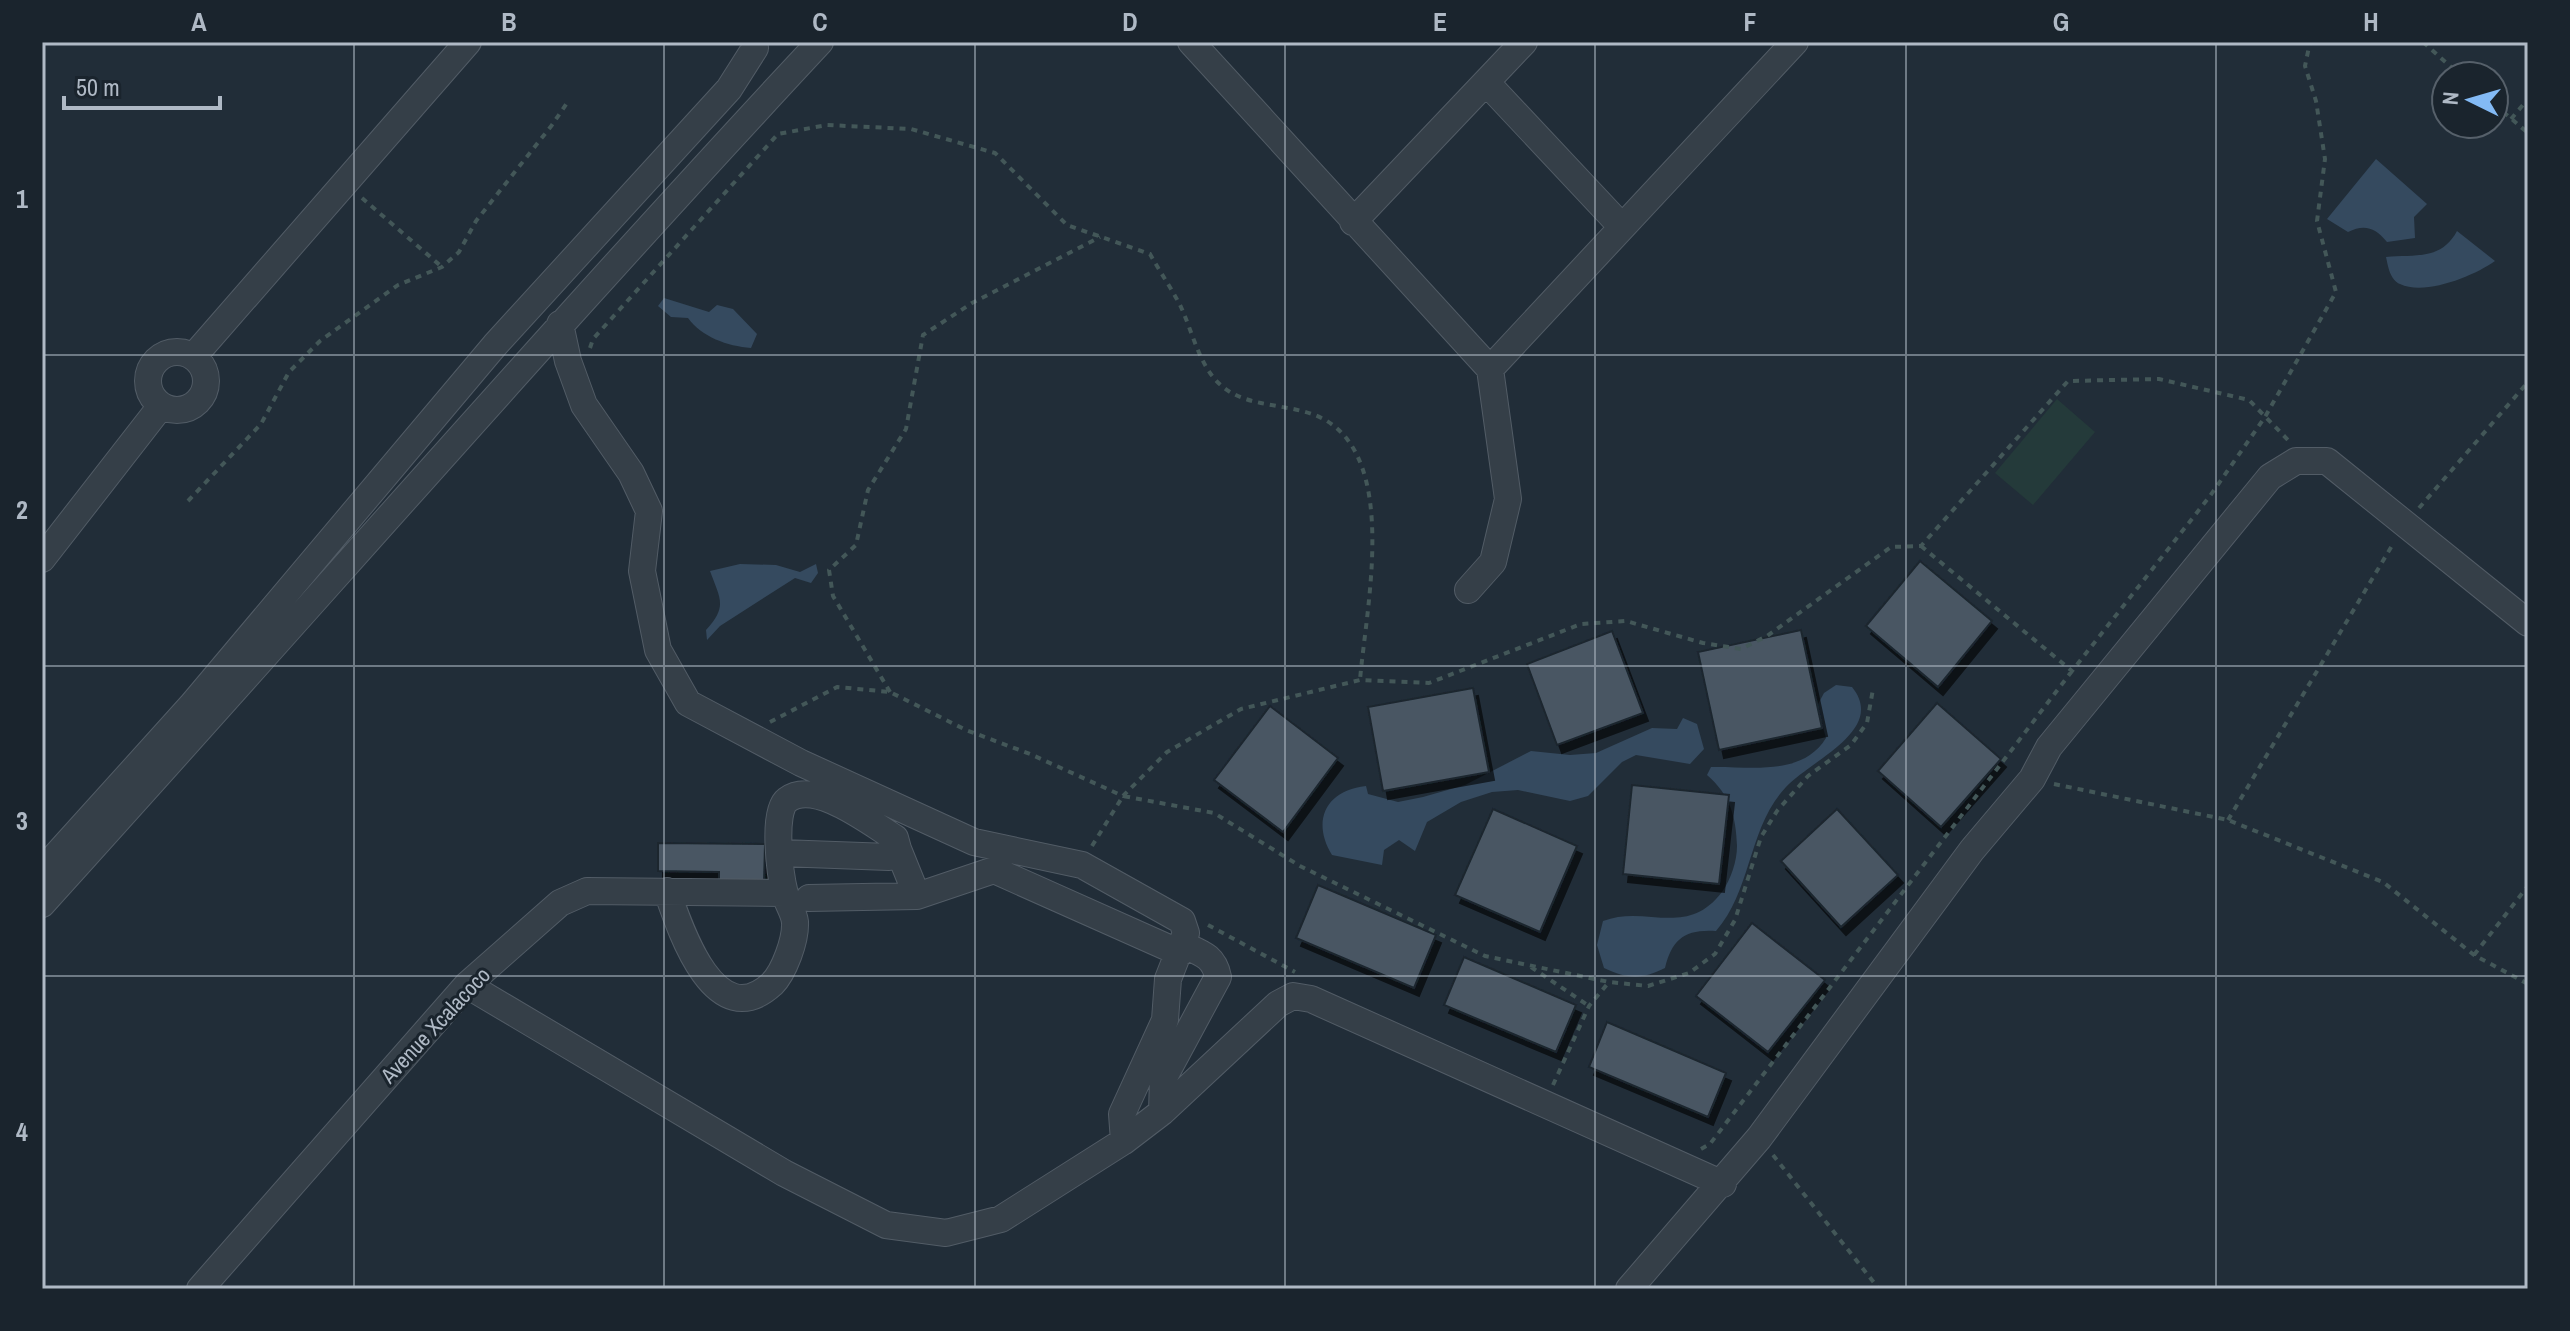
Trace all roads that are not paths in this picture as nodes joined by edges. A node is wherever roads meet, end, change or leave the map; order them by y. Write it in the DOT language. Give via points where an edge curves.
graph roads {
  1 [pos="468,42"];
  2 [pos="754,42"];
  3 [pos="820,42"];
  4 [pos="1191,42"];
  5 [pos="1524,42"];
  6 [pos="1795,42"];
  7 [pos="1486,82"];
  8 [pos="1353,222"];
  9 [pos="1622,227"];
  10 [pos="560,324"];
  11 [pos="193,357"];
  12 [pos="1490,369"];
  13 [pos="161,406"];
  14 [pos="42,559"];
  15 [pos="1468,590"];
  16 [pos="2528,623"];
  17 [pos="898,849"];
  18 [pos="781,853"];
  19 [pos="42,871"];
  20 [pos="667,891"];
  21 [pos="797,895"];
  22 [pos="917,896"];
  23 [pos="42,904"];
  24 [pos="1182,949"];
  25 [pos="1168,979"];
  26 [pos="467,985"];
  27 [pos="1208,1001"];
  28 [pos="1162,1112"];
  29 [pos="1124,1141"];
  30 [pos="1723,1184"];
  31 [pos="200,1289"];
  32 [pos="1629,1289"];
  1 -- 11 [label="street"];
  2 -- 19 [label="street" via="729,89 495,345 191,706"];
  3 -- 10 [label="street"];
  4 -- 8 [label="street"];
  5 -- 7 [label="street"];
  6 -- 9 [label="street"];
  7 -- 8 [label="street"];
  7 -- 9 [label="street"];
  8 -- 12 [label="street"];
  9 -- 12 [label="street"];
  10 -- 23 [label="street"];
  10 -- 24 [label="street" via="584,405 631,473 649,511 642,571 658,650 688,703 801,763 974,842 1082,865 1182,921"];
  11 -- 13 [label="street" via="204,371 201,398 178,410"];
  11 -- 13 [label="street" via="176,352 153,365 150,391"];
  12 -- 15 [label="street" via="1508,499 1493,562"];
  13 -- 14 [label="street"];
  16 -- 30 [label="street" via="2327,461 2296,461 2270,477 2049,747 2032,779 1972,850"];
  17 -- 18 [label="street" via="889,857"];
  17 -- 18 [label="street" via="895,838 818,793 799,793 784,802 777,819"];
  17 -- 22 [label="street"];
  18 -- 21 [label="street"];
  20 -- 21 [label="street, Avenue Xcalacoco"];
  20 -- 21 [label="street" via="699,969 713,985 736,995 757,995 775,981 794,938"];
  20 -- 26 [label="street, Avenue Xcalacoco" via="587,891 560,903"];
  21 -- 22 [label="street, Avenue Xcalacoco"];
  22 -- 24 [label="street, Avenue Xcalacoco" via="994,870"];
  24 -- 25 [label="street"];
  24 -- 27 [label="street, Avenue Xcalacoco" via="1207,955 1216,964 1218,977"];
  25 -- 27 [label="street"];
  25 -- 29 [label="street" via="1165,1020 1122,1114"];
  26 -- 29 [label="street" via="784,1173 886,1225 946,1233 1001,1219"];
  26 -- 31 [label="street, Avenue Xcalacoco"];
  27 -- 28 [label="street" via="1163,1079"];
  28 -- 29 [label="street"];
  28 -- 30 [label="street" via="1293,996 1311,999"];
  30 -- 32 [label="street"];
}
